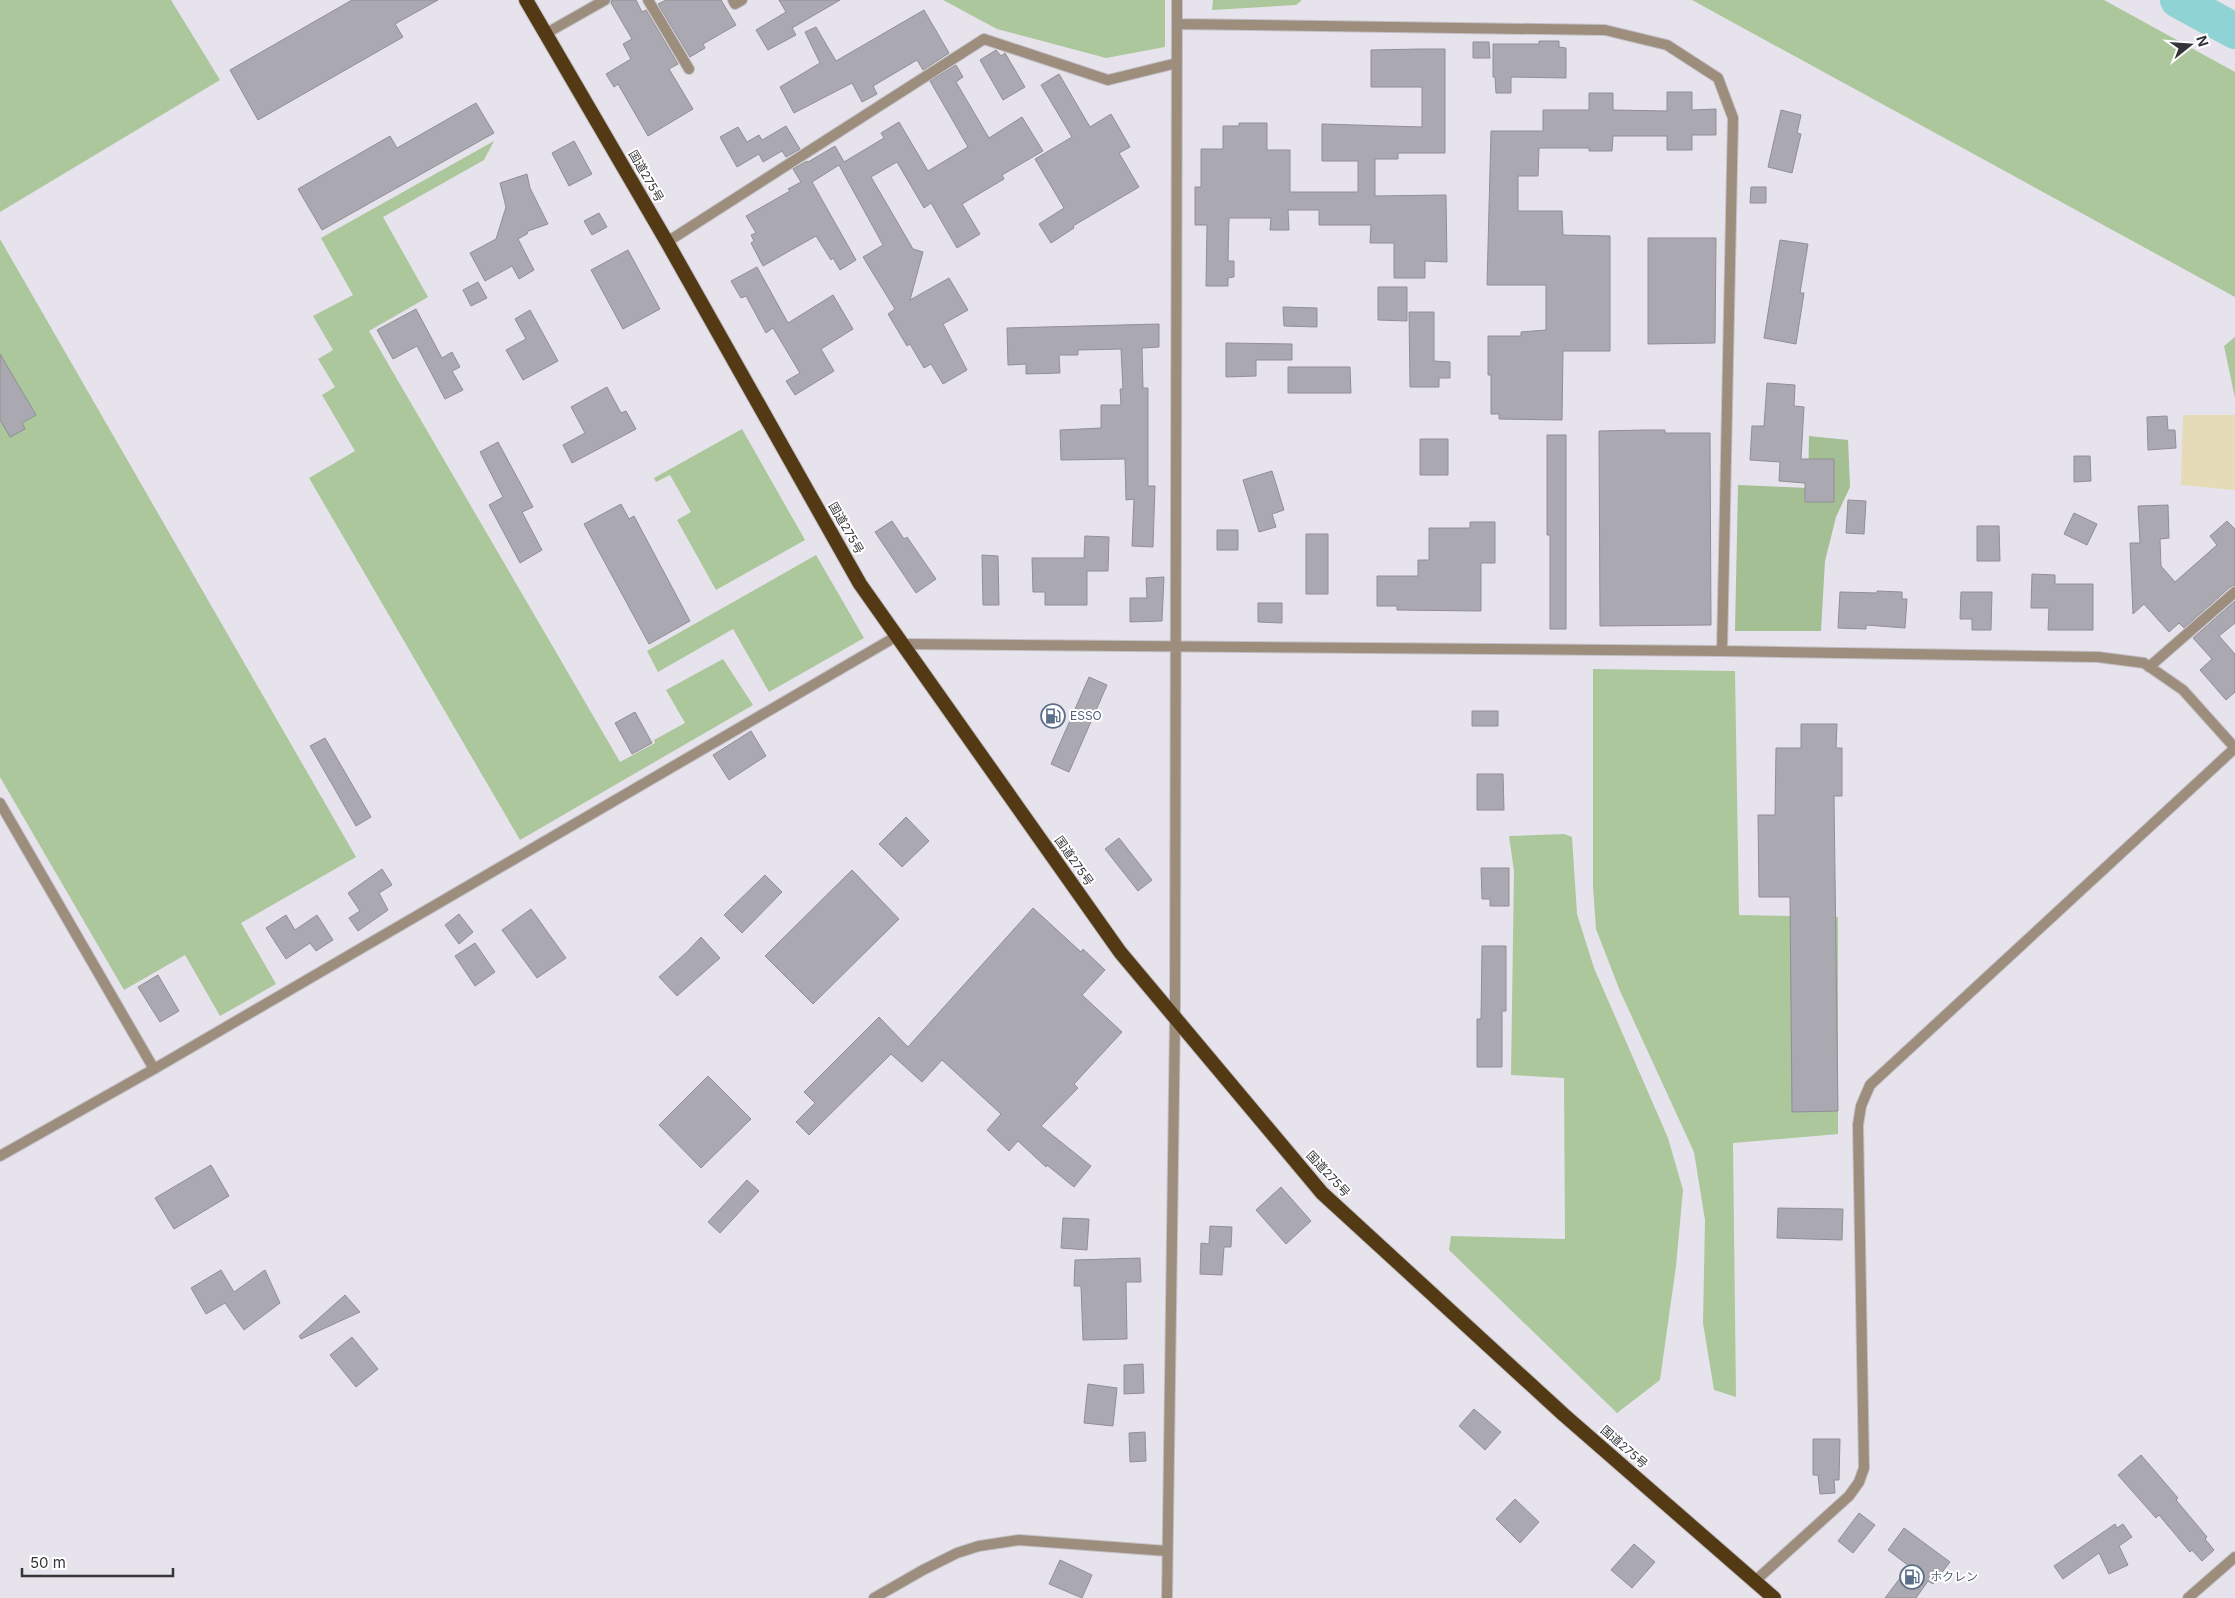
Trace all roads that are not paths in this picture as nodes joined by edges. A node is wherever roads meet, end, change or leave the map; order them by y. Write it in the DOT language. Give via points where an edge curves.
graph roads {
  1 [pos="526,0"];
  2 [pos="605,0"];
  3 [pos="648,0"];
  4 [pos="733,0"];
  5 [pos="742,0"];
  6 [pos="1177,0"];
  7 [pos="1177,24"];
  8 [pos="546,34"];
  9 [pos="1177,63"];
  10 [pos="689,69"];
  11 [pos="667,242"];
  12 [pos="2235,592"];
  13 [pos="900,640"];
  14 [pos="1176,646"];
  15 [pos="1722,651"];
  16 [pos="2149,667"];
  17 [pos="2235,748"];
  18 [pos="0,803"];
  19 [pos="1175,1017"];
  20 [pos="154,1069"];
  21 [pos="0,1156"];
  22 [pos="1167,1551"];
  23 [pos="2235,1556"];
  24 [pos="1755,1581"];
  25 [pos="874,1598"];
  26 [pos="1166,1598"];
  27 [pos="1774,1598"];
  28 [pos="2188,1598"];
  1 -- 8 [label="highway, 国道275号"];
  2 -- 8 [label="street"];
  3 -- 10 [label="street"];
  4 -- 5 [label="street" via="735,4"];
  6 -- 7 [label="street"];
  7 -- 9 [label="street"];
  7 -- 15 [label="street" via="1605,30 1667,45 1718,78 1733,118"];
  8 -- 11 [label="highway, 国道275号"];
  9 -- 11 [label="street" via="1108,80 984,39"];
  9 -- 14 [label="street"];
  11 -- 13 [label="highway, 国道275号" via="860,584"];
  12 -- 16 [label="street"];
  13 -- 14 [label="street"];
  13 -- 19 [label="highway, 国道275号" via="1120,952"];
  13 -- 20 [label="street"];
  14 -- 15 [label="street"];
  14 -- 19 [label="street"];
  15 -- 16 [label="street" via="2098,657 2144,663"];
  16 -- 17 [label="street" via="2183,690"];
  17 -- 24 [label="street" via="1870,1085 1860,1106 1858,1125 1864,1468 1849,1496"];
  18 -- 20 [label="street"];
  19 -- 22 [label="street"];
  19 -- 24 [label="highway, 国道275号" via="1322,1193 1564,1415"];
  20 -- 21 [label="street"];
  22 -- 25 [label="street" via="1019,1540 980,1546 922,1570"];
  22 -- 26 [label="street"];
  23 -- 28 [label="street"];
  24 -- 27 [label="highway, 国道275号"];
}
